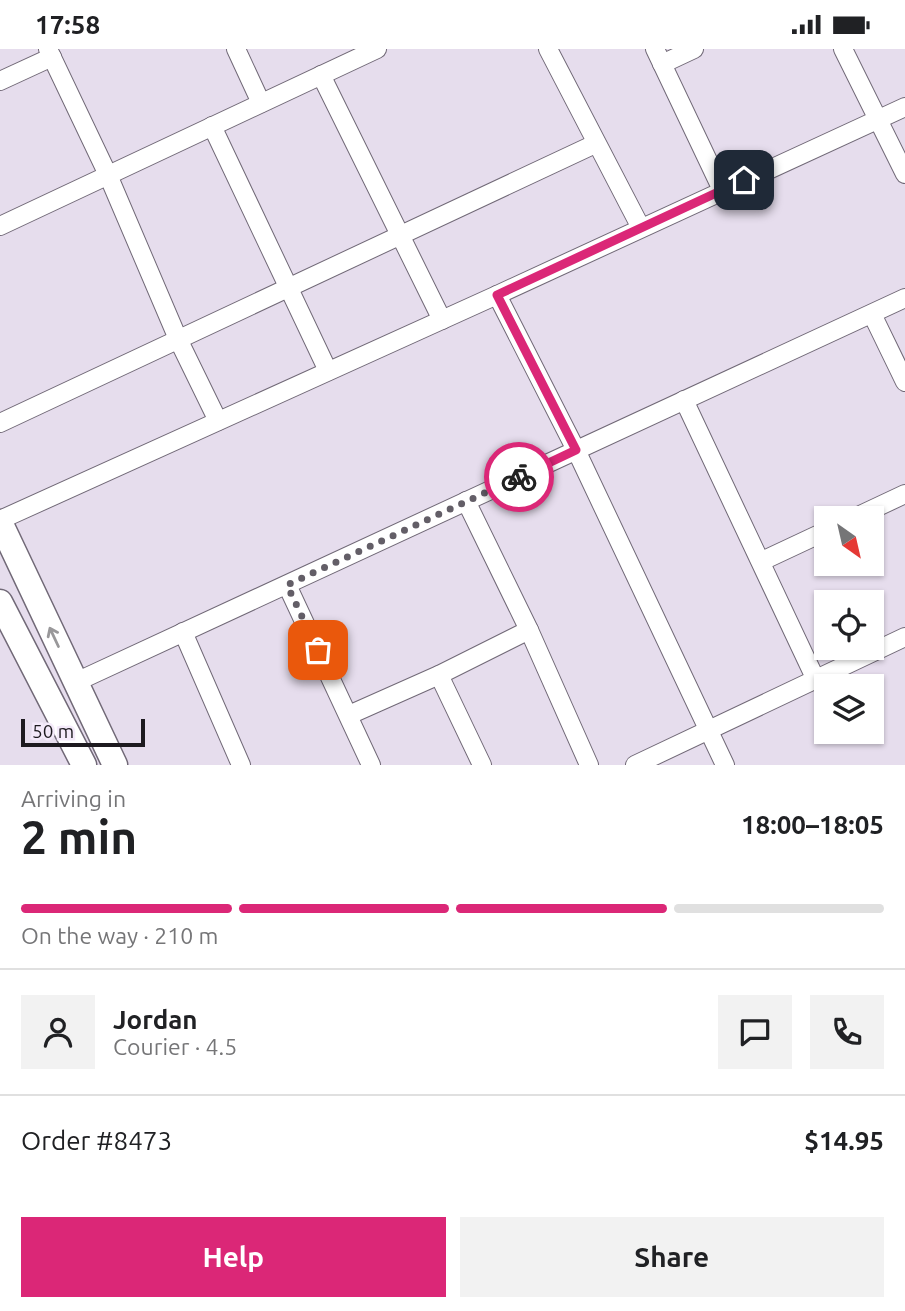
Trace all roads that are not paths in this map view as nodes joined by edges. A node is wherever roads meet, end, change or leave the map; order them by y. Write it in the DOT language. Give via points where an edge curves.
graph roads {
  1 [pos="236,49"];
  2 [pos="377,49"];
  3 [pos="548,49"];
  4 [pos="694,49"];
  5 [pos="843,49"];
  6 [pos="50,53"];
  7 [pos="659,56"];
  8 [pos="321,75"];
  9 [pos="0,81"];
  10 [pos="261,103"];
  11 [pos="905,107"];
  12 [pos="876,118"];
  13 [pos="212,126"];
  14 [pos="595,144"];
  15 [pos="905,174"];
  16 [pos="108,175"];
  17 [pos="722,190"];
  18 [pos="0,226"];
  19 [pos="641,228"];
  20 [pos="401,235"];
  21 [pos="289,287"];
  22 [pos="497,295"];
  23 [pos="905,298"];
  24 [pos="872,313"];
  25 [pos="442,320"];
  26 [pos="178,339"];
  27 [pos="328,371"];
  28 [pos="905,382"];
  29 [pos="684,400"];
  30 [pos="218,421"];
  31 [pos="0,423"];
  32 [pos="576,450"];
  33 [pos="905,494"];
  34 [pos="466,501"];
  35 [pos="880,506"];
  36 [pos="0,521"];
  37 [pos="814,537"];
  38 [pos="762,561"];
  39 [pos="287,585"];
  40 [pos="0,602"];
  41 [pos="529,630"];
  42 [pos="183,632"];
  43 [pos="905,637"];
  44 [pos="828,674"];
  45 [pos="439,675"];
  46 [pos="814,676"];
  47 [pos="814,681"];
  48 [pos="76,682"];
  49 [pos="349,715"];
  50 [pos="708,730"];
  51 [pos="84,765"];
  52 [pos="115,765"];
  53 [pos="241,765"];
  54 [pos="371,765"];
  55 [pos="482,765"];
  56 [pos="589,765"];
  57 [pos="635,765"];
  58 [pos="725,765"];
  1 -- 10 [label="street"];
  2 -- 8 [label="street"];
  3 -- 14 [label="street"];
  4 -- 7 [label="street"];
  5 -- 12 [label="street"];
  6 -- 9 [label="street"];
  6 -- 16 [label="street"];
  7 -- 17 [label="street"];
  8 -- 10 [label="street"];
  8 -- 20 [label="street"];
  10 -- 13 [label="street"];
  11 -- 12 [label="street"];
  12 -- 15 [label="street"];
  12 -- 17 [label="street"];
  13 -- 16 [label="street"];
  13 -- 21 [label="street"];
  14 -- 19 [label="street"];
  14 -- 20 [label="street"];
  16 -- 18 [label="street"];
  16 -- 26 [label="street"];
  17 -- 19 [label="street"];
  19 -- 22 [label="street"];
  20 -- 21 [label="street"];
  20 -- 25 [label="street"];
  21 -- 26 [label="street"];
  21 -- 27 [label="street"];
  22 -- 25 [label="street"];
  22 -- 32 [label="street"];
  23 -- 24 [label="street"];
  24 -- 28 [label="street"];
  24 -- 29 [label="street"];
  25 -- 27 [label="street"];
  26 -- 30 [label="street"];
  26 -- 31 [label="street"];
  27 -- 30 [label="street"];
  29 -- 32 [label="street"];
  29 -- 38 [label="street"];
  30 -- 36 [label="street"];
  32 -- 34 [label="street"];
  32 -- 50 [label="street"];
  33 -- 35 [label="street"];
  34 -- 39 [label="street"];
  34 -- 41 [label="street"];
  48 -- 36 [label="main road, one-way"];
  37 -- 38 [label="street"];
  38 -- 46 [label="street"];
  39 -- 42 [label="street"];
  39 -- 49 [label="street"];
  40 -- 51 [label="main road"];
  41 -- 45 [label="street"];
  41 -- 56 [label="street"];
  42 -- 48 [label="street"];
  42 -- 53 [label="street"];
  43 -- 44 [label="street"];
  45 -- 49 [label="street"];
  45 -- 55 [label="street"];
  47 -- 50 [label="street"];
  48 -- 52 [label="main road"];
  49 -- 54 [label="street"];
  50 -- 57 [label="street"];
  50 -- 58 [label="street"];
}
